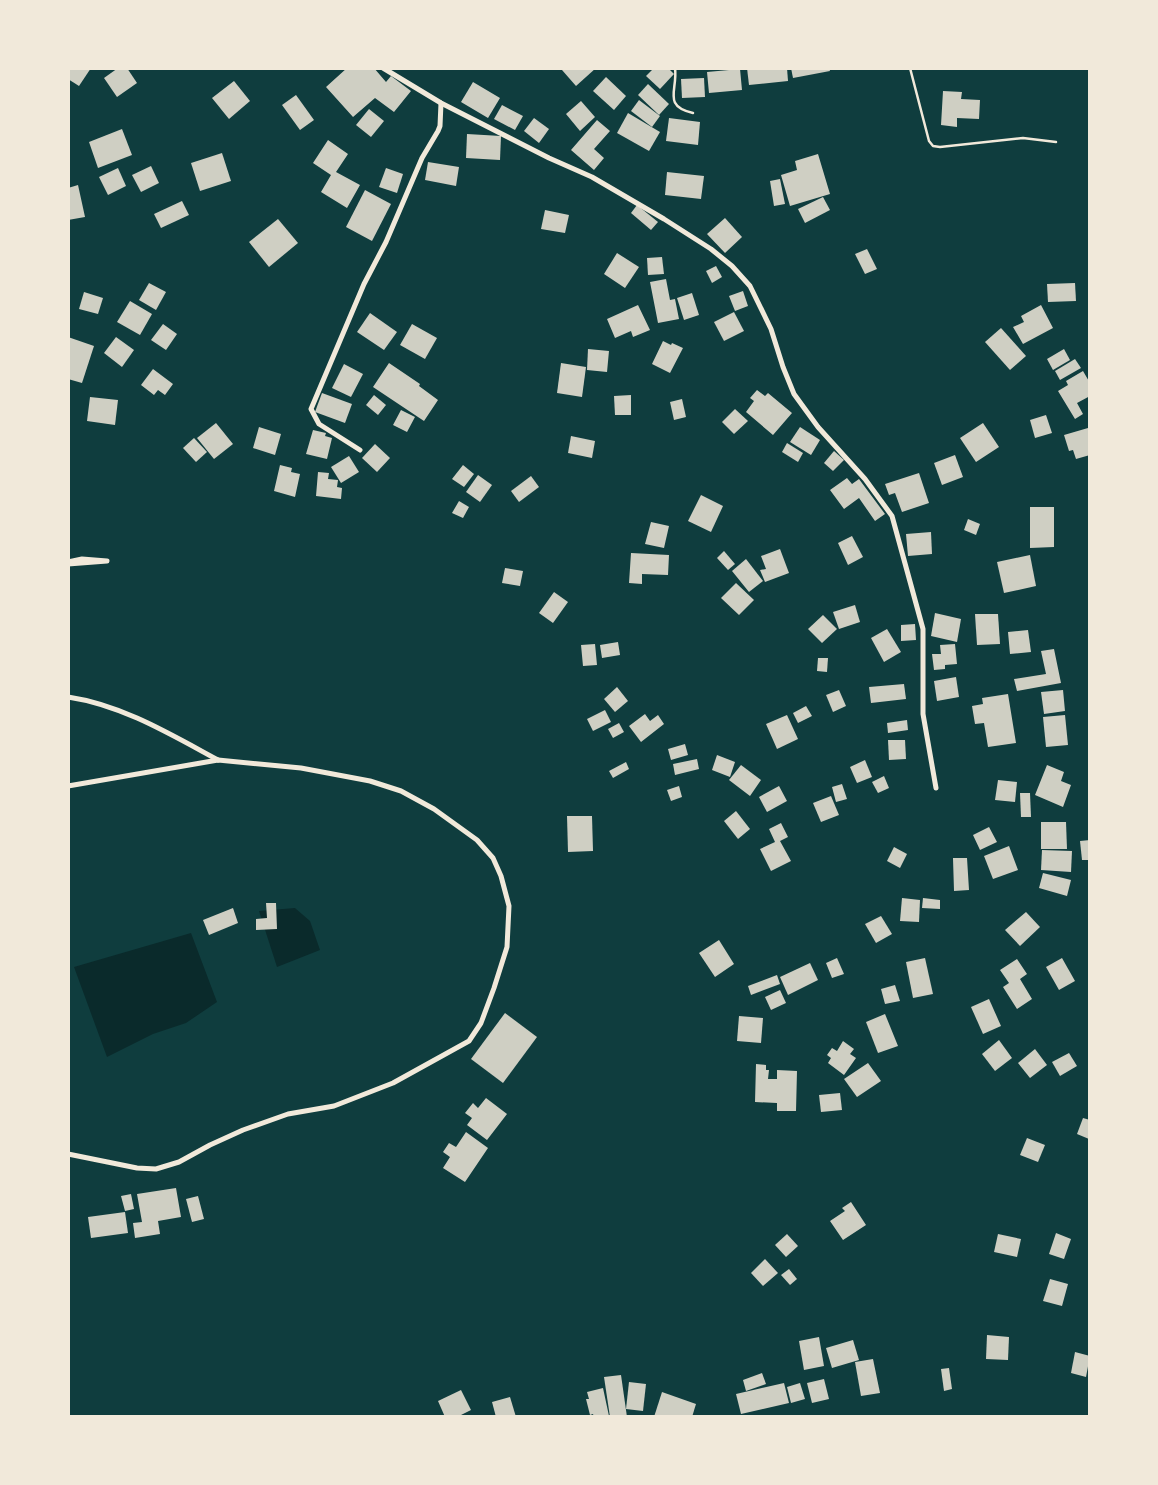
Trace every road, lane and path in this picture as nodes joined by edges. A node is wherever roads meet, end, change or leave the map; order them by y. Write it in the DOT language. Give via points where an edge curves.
graph roads {
  1 [pos="383,68"];
  2 [pos="675,68"];
  3 [pos="910,68"];
  4 [pos="441,103"];
  5 [pos="693,113"];
  6 [pos="1056,142"];
  7 [pos="360,450"];
  8 [pos="68,563"];
  9 [pos="68,697"];
  10 [pos="218,760"];
  11 [pos="68,786"];
  12 [pos="936,788"];
  13 [pos="68,1154"];
  1 -- 4 [label="street"];
  2 -- 5 [label="lane" via="674,103"];
  3 -- 6 [label="lane" via="933,146 1023,138"];
  4 -- 7 [label="street" via="438,131 364,284 311,409 319,424"];
  4 -- 12 [label="street" via="592,177 664,219 711,249 750,286 794,394 892,516 923,629 923,714"];
  8 -- 8 [label="street" via="82,559 107,561"];
  9 -- 10 [label="street" via="148,722"];
  10 -- 11 [label="street"];
  10 -- 13 [label="street" via="370,781 434,809 477,840 493,858 509,906 507,947 481,1023 469,1041 393,1083 334,1107 288,1114 243,1130 179,1162 156,1169 137,1168"];
}
